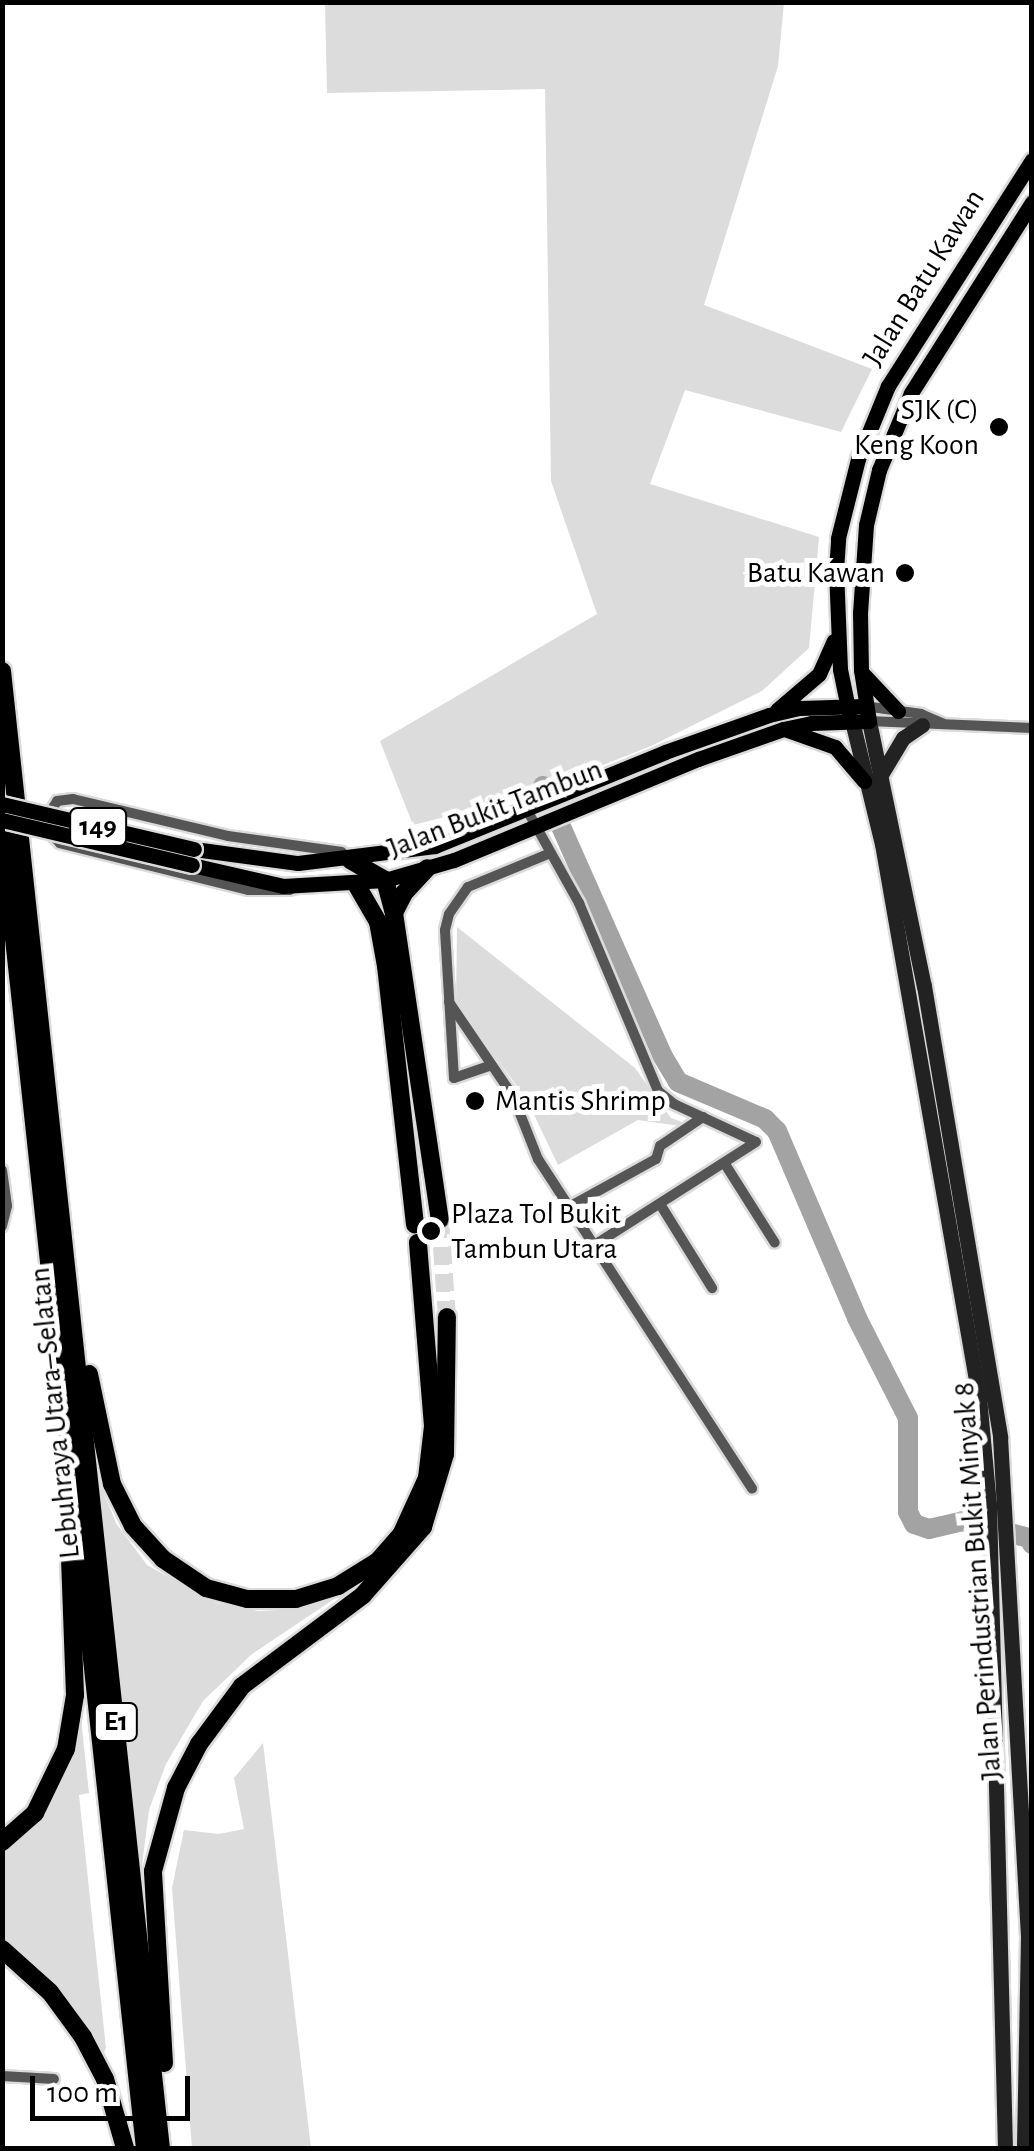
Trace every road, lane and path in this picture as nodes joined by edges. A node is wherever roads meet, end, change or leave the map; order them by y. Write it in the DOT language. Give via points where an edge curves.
graph roads {
  1 [pos="1032,160"];
  2 [pos="1032,202"];
  3 [pos="837,633"];
  4 [pos="861,670"];
  5 [pos="2,671"];
  6 [pos="898,712"];
  7 [pos="858,714"];
  8 [pos="769,715"];
  9 [pos="943,723"];
  10 [pos="922,726"];
  11 [pos="1032,728"];
  12 [pos="783,730"];
  13 [pos="872,779"];
  14 [pos="2,804"];
  15 [pos="532,808"];
  16 [pos="2,824"];
  17 [pos="540,825"];
  18 [pos="548,854"];
  19 [pos="193,857"];
  20 [pos="371,857"];
  21 [pos="350,860"];
  22 [pos="427,868"];
  23 [pos="385,880"];
  24 [pos="356,884"];
  25 [pos="315,886"];
  26 [pos="394,913"];
  27 [pos="449,1002"];
  28 [pos="489,1066"];
  29 [pos="703,1118"];
  30 [pos="726,1164"];
  31 [pos="2,1170"];
  32 [pos="660,1204"];
  33 [pos="569,1207"];
  34 [pos="440,1220"];
  35 [pos="2,1226"];
  36 [pos="776,1243"];
  37 [pos="593,1246"];
  38 [pos="712,1288"];
  39 [pos="70,1296"];
  40 [pos="447,1317"];
  41 [pos="74,1488"];
  42 [pos="752,1489"];
  43 [pos="2,1842"];
  44 [pos="1028,1937"];
  45 [pos="1002,1940"];
  46 [pos="2,1950"];
  47 [pos="2,2076"];
  48 [pos="54,2080"];
  49 [pos="125,2148"];
  50 [pos="144,2148"];
  51 [pos="161,2148"];
  52 [pos="170,2148"];
  53 [pos="1005,2148"];
  54 [pos="1024,2148"];
  1 -- 3 [label="main road, Jalan Batu Kawan" via="870,423 838,538"];
  2 -- 4 [label="main road, Jalan Batu Kawan" via="911,393 885,453 866,525"];
  3 -- 7 [label="main road, Jalan Batu Kawan"];
  3 -- 8 [label="main road" via="819,674"];
  4 -- 6 [label="main road"];
  4 -- 7 [label="main road, Jalan Batu Kawan"];
  5 -- 39 [label="highway, Lebuhraya Utara–Selatan / E1"];
  6 -- 7 [label="street, Jalan Bukit Tambun"];
  6 -- 9 [label="street, Jalan Bukit Tambun"];
  7 -- 8 [label="main road, Jalan Bukit Tambun" via="800,708"];
  7 -- 10 [label="street, Jalan Bukit Tambun"];
  7 -- 12 [label="main road, Jalan Bukit Tambun"];
  7 -- 13 [label="street, Jalan Perindustrian Bukit Minyak 8"];
  8 -- 15 [label="main road, Jalan Bukit Tambun"];
  9 -- 10 [label="street, Jalan Bukit Tambun"];
  9 -- 11 [label="street, Jalan Bukit Tambun"];
  10 -- 13 [label="street"];
  12 -- 13 [label="main road" via="835,747"];
  12 -- 17 [label="main road, Jalan Bukit Tambun"];
  13 -- 44 [label="street, Jalan Perindustrian Bukit Minyak 8" via="924,986 993,1380 1010,1556"];
  13 -- 45 [label="street, Jalan Perindustrian Bukit Minyak 8" via="979,1397"];
  14 -- 19 [label="main road, Jalan Bukit Tambun / 149, bridge"];
  15 -- 17 [label="street"];
  15 -- 20 [label="main road, Jalan Bukit Tambun" via="434,846"];
  16 -- 19 [label="main road, Jalan Bukit Tambun / 149, bridge"];
  16 -- 41 [label="highway, Lebuhraya Utara–Selatan / E1"];
  17 -- 18 [label="street"];
  17 -- 22 [label="main road, Jalan Bukit Tambun"];
  18 -- 27 [label="street" via="458,896 445,930"];
  18 -- 29 [label="street" via="573,890 658,1091"];
  19 -- 21 [label="main road, Jalan Bukit Tambun / 149"];
  19 -- 25 [label="main road, Jalan Bukit Tambun / 149" via="271,885"];
  20 -- 21 [label="main road, Jalan Bukit Tambun"];
  20 -- 25 [label="street" via="228,836 73,799 57,800 48,814 46,829 60,843 260,893"];
  21 -- 23 [label="highway"];
  22 -- 23 [label="main road, Jalan Bukit Tambun"];
  22 -- 26 [label="highway"];
  23 -- 24 [label="main road, Jalan Bukit Tambun / 149"];
  23 -- 26 [label="highway"];
  24 -- 25 [label="main road, Jalan Bukit Tambun / 149"];
  24 -- 39 [label="highway" via="378,922 386,966 417,1233 432,1426 422,1494 410,1522 378,1561 338,1586 296,1600 247,1599 206,1588 163,1559 133,1526 112,1484"];
  26 -- 34 [label="highway"];
  27 -- 28 [label="street"];
  27 -- 28 [label="street" via="454,1078"];
  28 -- 33 [label="street" via="513,1096 538,1158"];
  29 -- 30 [label="street" via="756,1142"];
  29 -- 33 [label="street" via="660,1146 656,1159"];
  30 -- 32 [label="street"];
  30 -- 36 [label="street"];
  31 -- 35 [label="street"];
  32 -- 37 [label="street"];
  32 -- 38 [label="street"];
  33 -- 37 [label="street"];
  37 -- 42 [label="street"];
  39 -- 51 [label="highway, Lebuhraya Utara–Selatan / E1"];
  40 -- 52 [label="highway" via="445,1454 423,1526 362,1595 242,1686 176,1788 153,1872"];
  41 -- 43 [label="highway" via="71,1724 45,1797"];
  41 -- 50 [label="highway, Lebuhraya Utara–Selatan / E1"];
  44 -- 45 [label="street"];
  44 -- 54 [label="street, Jalan Perindustrian Bukit Minyak 8"];
  45 -- 53 [label="street, Jalan Perindustrian Bukit Minyak 8"];
  46 -- 49 [label="highway" via="50,1992 83,2037 105,2079"];
  47 -- 48 [label="street"];
}
